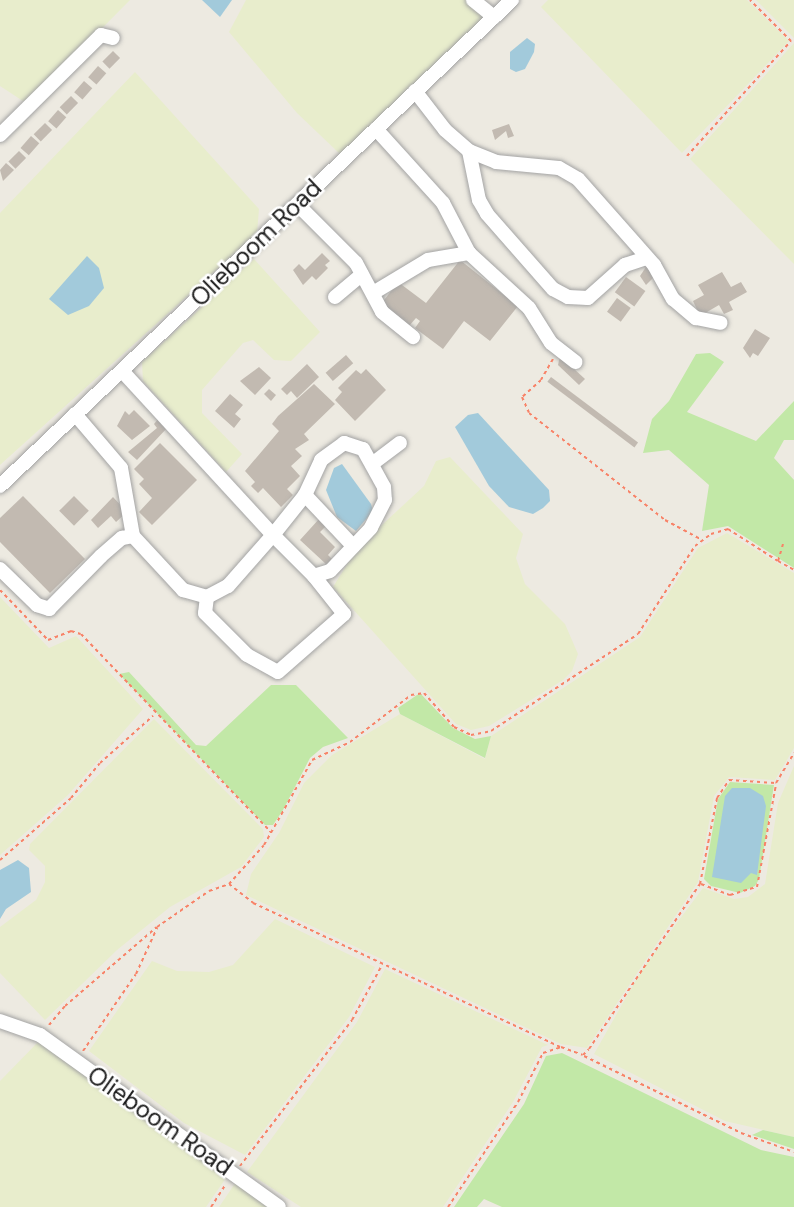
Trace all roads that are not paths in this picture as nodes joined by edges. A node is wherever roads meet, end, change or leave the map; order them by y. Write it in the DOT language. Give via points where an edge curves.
graph roads {
  1 [pos="473,0"];
  2 [pos="512,0"];
  3 [pos="494,16"];
  4 [pos="113,38"];
  5 [pos="415,91"];
  6 [pos="376,129"];
  7 [pos="0,135"];
  8 [pos="469,151"];
  9 [pos="297,204"];
  10 [pos="469,253"];
  11 [pos="646,258"];
  12 [pos="362,274"];
  13 [pos="373,293"];
  14 [pos="335,296"];
  15 [pos="720,323"];
  16 [pos="413,337"];
  17 [pos="575,362"];
  18 [pos="122,371"];
  19 [pos="75,414"];
  20 [pos="400,443"];
  21 [pos="372,464"];
  22 [pos="0,486"];
  23 [pos="304,495"];
  24 [pos="272,535"];
  25 [pos="133,536"];
  26 [pos="353,546"];
  27 [pos="0,569"];
  28 [pos="314,576"];
  29 [pos="207,597"];
  30 [pos="0,1021"];
  31 [pos="279,1207"];
  1 -- 3 [label="street"];
  2 -- 3 [label="street, Olieboom Road"];
  3 -- 5 [label="street, Olieboom Road"];
  4 -- 7 [label="street" via="102,35"];
  5 -- 6 [label="street, Olieboom Road"];
  5 -- 8 [label="street"];
  6 -- 9 [label="street, Olieboom Road"];
  6 -- 10 [label="street" via="443,204"];
  8 -- 11 [label="street" via="496,162 566,171 588,187"];
  8 -- 11 [label="street" via="483,209 536,274 561,295 588,298 625,265"];
  9 -- 12 [label="street"];
  9 -- 18 [label="street, Olieboom Road"];
  10 -- 13 [label="street" via="428,260"];
  10 -- 17 [label="street" via="529,308 551,343"];
  11 -- 15 [label="street" via="681,307 706,323"];
  12 -- 13 [label="street"];
  12 -- 14 [label="street"];
  13 -- 16 [label="street" via="382,312"];
  18 -- 19 [label="street, Olieboom Road"];
  18 -- 24 [label="street"];
  19 -- 22 [label="street, Olieboom Road"];
  19 -- 25 [label="street" via="121,468"];
  20 -- 21 [label="street"];
  21 -- 23 [label="street" via="363,449 340,443 320,460"];
  21 -- 26 [label="street" via="385,500 371,528"];
  23 -- 24 [label="street"];
  23 -- 26 [label="street"];
  24 -- 28 [label="street"];
  24 -- 29 [label="street" via="228,586"];
  25 -- 27 [label="street" via="101,556 49,609 37,606"];
  25 -- 29 [label="street" via="183,590"];
  26 -- 28 [label="street" via="326,574"];
  28 -- 29 [label="street" via="344,614 278,672 247,656 205,612"];
  30 -- 31 [label="street, Olieboom Road" via="40,1035"];
}
